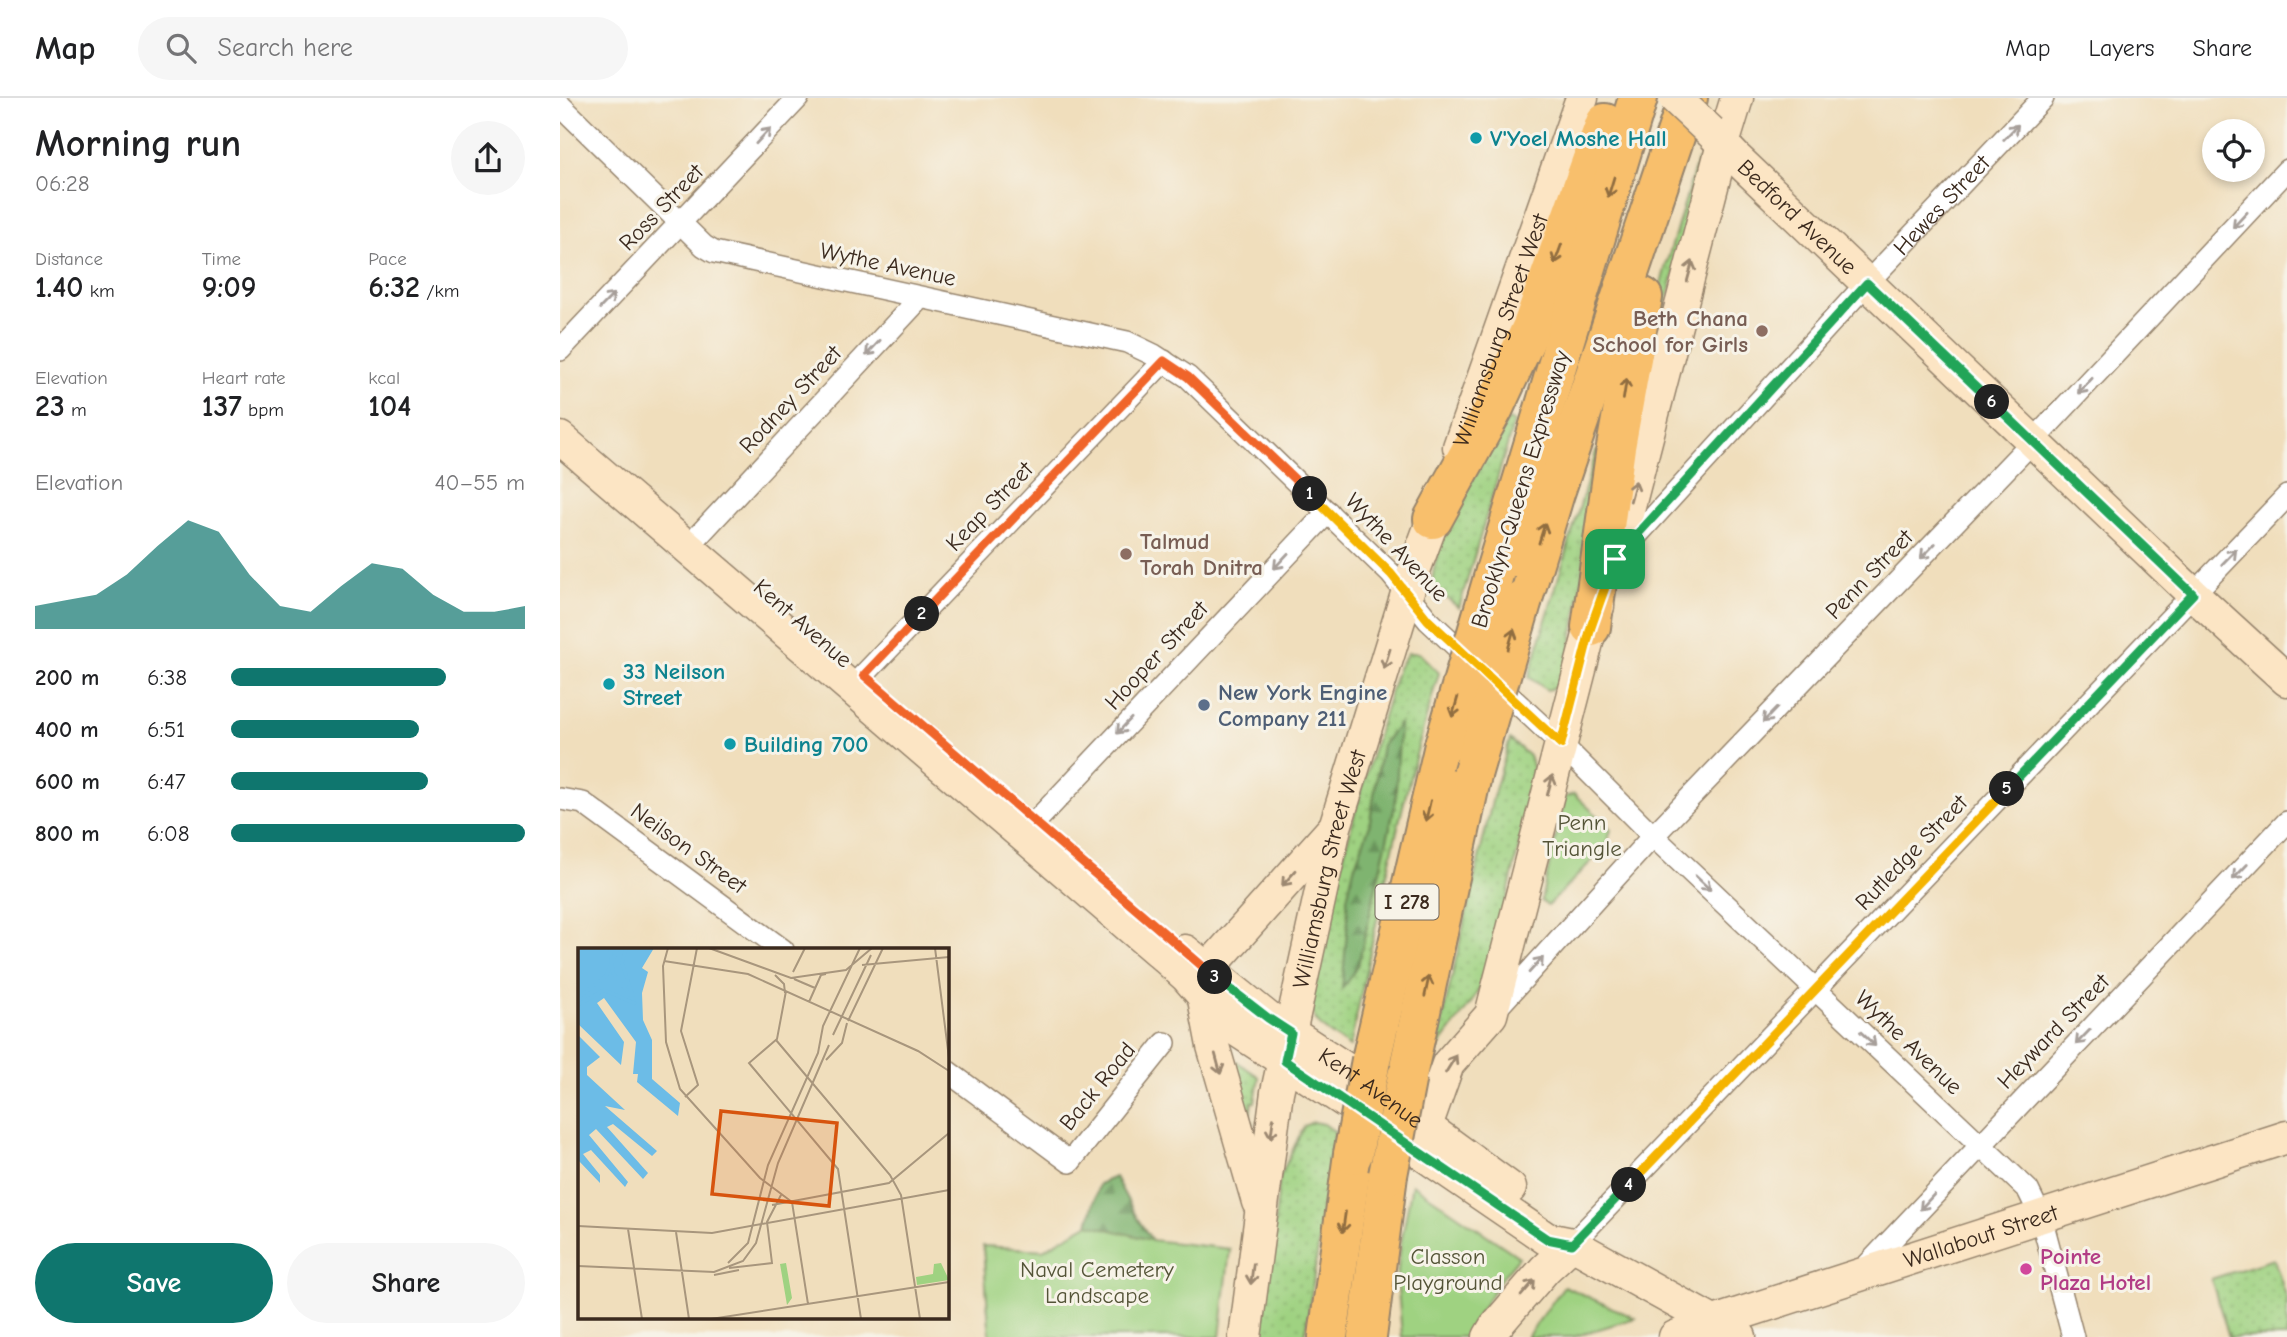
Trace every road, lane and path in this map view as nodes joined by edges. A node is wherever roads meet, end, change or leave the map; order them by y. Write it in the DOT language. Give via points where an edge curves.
graph roads {
  1 [pos="798,98"];
  2 [pos="1582,98"];
  3 [pos="1614,98"];
  4 [pos="1638,98"];
  5 [pos="1675,98"];
  6 [pos="1688,98"];
  7 [pos="1737,98"];
  8 [pos="2043,98"];
  9 [pos="560,105"];
  10 [pos="1703,138"];
  11 [pos="2287,170"];
  12 [pos="681,223"];
  13 [pos="1867,283"];
  14 [pos="920,298"];
  15 [pos="560,350"];
  16 [pos="1164,361"];
  17 [pos="560,415"];
  18 [pos="560,438"];
  19 [pos="2033,441"];
  20 [pos="2287,496"];
  21 [pos="1328,512"];
  22 [pos="1433,519"];
  23 [pos="699,535"];
  24 [pos="1615,559"];
  25 [pos="1408,594"];
  26 [pos="2193,594"];
  27 [pos="1591,627"];
  28 [pos="2287,680"];
  29 [pos="858,681"];
  30 [pos="1561,744"];
  31 [pos="560,799"];
  32 [pos="2287,822"];
  33 [pos="1335,827"];
  34 [pos="1029,828"];
  35 [pos="1653,836"];
  36 [pos="780,948"];
  37 [pos="1205,984"];
  38 [pos="1816,989"];
  39 [pos="1491,1015"];
  40 [pos="1165,1043"];
  41 [pos="1288,1047"];
  42 [pos="948,1072"];
  43 [pos="2287,1137"];
  44 [pos="1422,1139"];
  45 [pos="1979,1146"];
  46 [pos="1261,1212"];
  47 [pos="2041,1217"];
  48 [pos="1572,1244"];
  49 [pos="1857,1276"];
  50 [pos="1711,1323"];
  51 [pos="1245,1337"];
  52 [pos="1328,1337"];
  53 [pos="1367,1337"];
  54 [pos="1489,1337"];
  55 [pos="1675,1337"];
  56 [pos="1740,1337"];
  57 [pos="2073,1337"];
  12 -- 1 [label="street, Ross Street, one-way"];
  2 -- 22 [label="main road, Williamsburg Street West"];
  3 -- 22 [label="highway, one-way" via="1532,326 1494,408"];
  4 -- 52 [label="highway, Brooklyn-Queens Expressway / I 278, one-way, bridge" via="1444,745 1371,1060"];
  5 -- 10 [label="main road, Bedford Avenue, bridge"];
  6 -- 10 [label="highway, Brooklyn-Queens Expressway / I 278"];
  7 -- 10 [label="main road"];
  13 -- 8 [label="street, Hewes Street, one-way"];
  9 -- 12 [label="street, Wythe Avenue"];
  10 -- 13 [label="main road, Bedford Avenue"];
  24 -- 10 [label="main road, one-way"];
  27 -- 10 [label="highway, one-way" via="1633,345"];
  53 -- 10 [label="highway, Brooklyn-Queens Expressway / I 278, one-way, bridge" via="1388,1175 1472,775 1555,492"];
  11 -- 19 [label="street, Penn Street, one-way"];
  12 -- 14 [label="street, Wythe Avenue" via="714,253"];
  15 -- 12 [label="street, Ross Street, one-way"];
  13 -- 19 [label="main road, Bedford Avenue"];
  13 -- 24 [label="street, Hewes Street"];
  14 -- 16 [label="street, Wythe Avenue" via="1127,342"];
  14 -- 23 [label="street, Rodney Street, one-way"];
  16 -- 21 [label="street, Wythe Avenue" via="1188,377"];
  16 -- 29 [label="street, Keap Street"];
  17 -- 23 [label="main road, Kent Avenue"];
  18 -- 29 [label="main road, Kent Avenue"];
  19 -- 26 [label="main road, Bedford Avenue"];
  19 -- 35 [label="street, Penn Street, one-way"];
  26 -- 20 [label="street, Rutledge Street, one-way"];
  21 -- 25 [label="street, Wythe Avenue"];
  21 -- 34 [label="street, Hooper Street, one-way"];
  22 -- 25 [label="main road, Williamsburg Street West"];
  23 -- 29 [label="main road, Kent Avenue"];
  24 -- 27 [label="main road"];
  25 -- 30 [label="street, Wythe Avenue" via="1428,620"];
  25 -- 33 [label="main road, Williamsburg Street West, one-way"];
  26 -- 28 [label="main road, Bedford Avenue"];
  26 -- 38 [label="street, Rutledge Street"];
  27 -- 30 [label="main road"];
  29 -- 34 [label="main road, Kent Avenue"];
  30 -- 35 [label="street, Wythe Avenue"];
  39 -- 30 [label="main road, one-way"];
  31 -- 36 [label="street, Neilson Street" via="583,803"];
  32 -- 45 [label="street, Heyward Street, one-way"];
  33 -- 37 [label="main road, one-way"];
  33 -- 41 [label="main road, Williamsburg Street West"];
  34 -- 37 [label="main road, Kent Avenue"];
  35 -- 38 [label="street, Wythe Avenue, one-way"];
  39 -- 35 [label="street, Penn Street, one-way"];
  37 -- 41 [label="main road, Kent Avenue" via="1268,1018"];
  37 -- 46 [label="main road, one-way" via="1213,1046"];
  38 -- 45 [label="street, Wythe Avenue, one-way"];
  38 -- 48 [label="street, Rutledge Street"];
  44 -- 39 [label="main road, one-way" via="1448,1064"];
  40 -- 42 [label="street, Back Road" via="1070,1162"];
  41 -- 44 [label="main road, Kent Avenue" via="1355,1075"];
  41 -- 46 [label="main road, Williamsburg Street West, one-way" via="1277,1092"];
  43 -- 47 [label="main road, Wallabout Street"];
  44 -- 48 [label="main road, Kent Avenue" via="1561,1224"];
  45 -- 47 [label="street, Wythe Avenue" via="2028,1190"];
  45 -- 49 [label="street, Heyward Street, one-way"];
  46 -- 51 [label="main road, Williamsburg Street West, one-way"];
  47 -- 49 [label="main road, Wallabout Street"];
  47 -- 57 [label="street, Wythe Avenue"];
  48 -- 50 [label="main road, Kent Avenue"];
  54 -- 48 [label="main road, one-way"];
  49 -- 50 [label="main road, Wallabout Street"];
  50 -- 55 [label="main road, Wallabout Street"];
  50 -- 56 [label="main road, Kent Avenue"];
}
